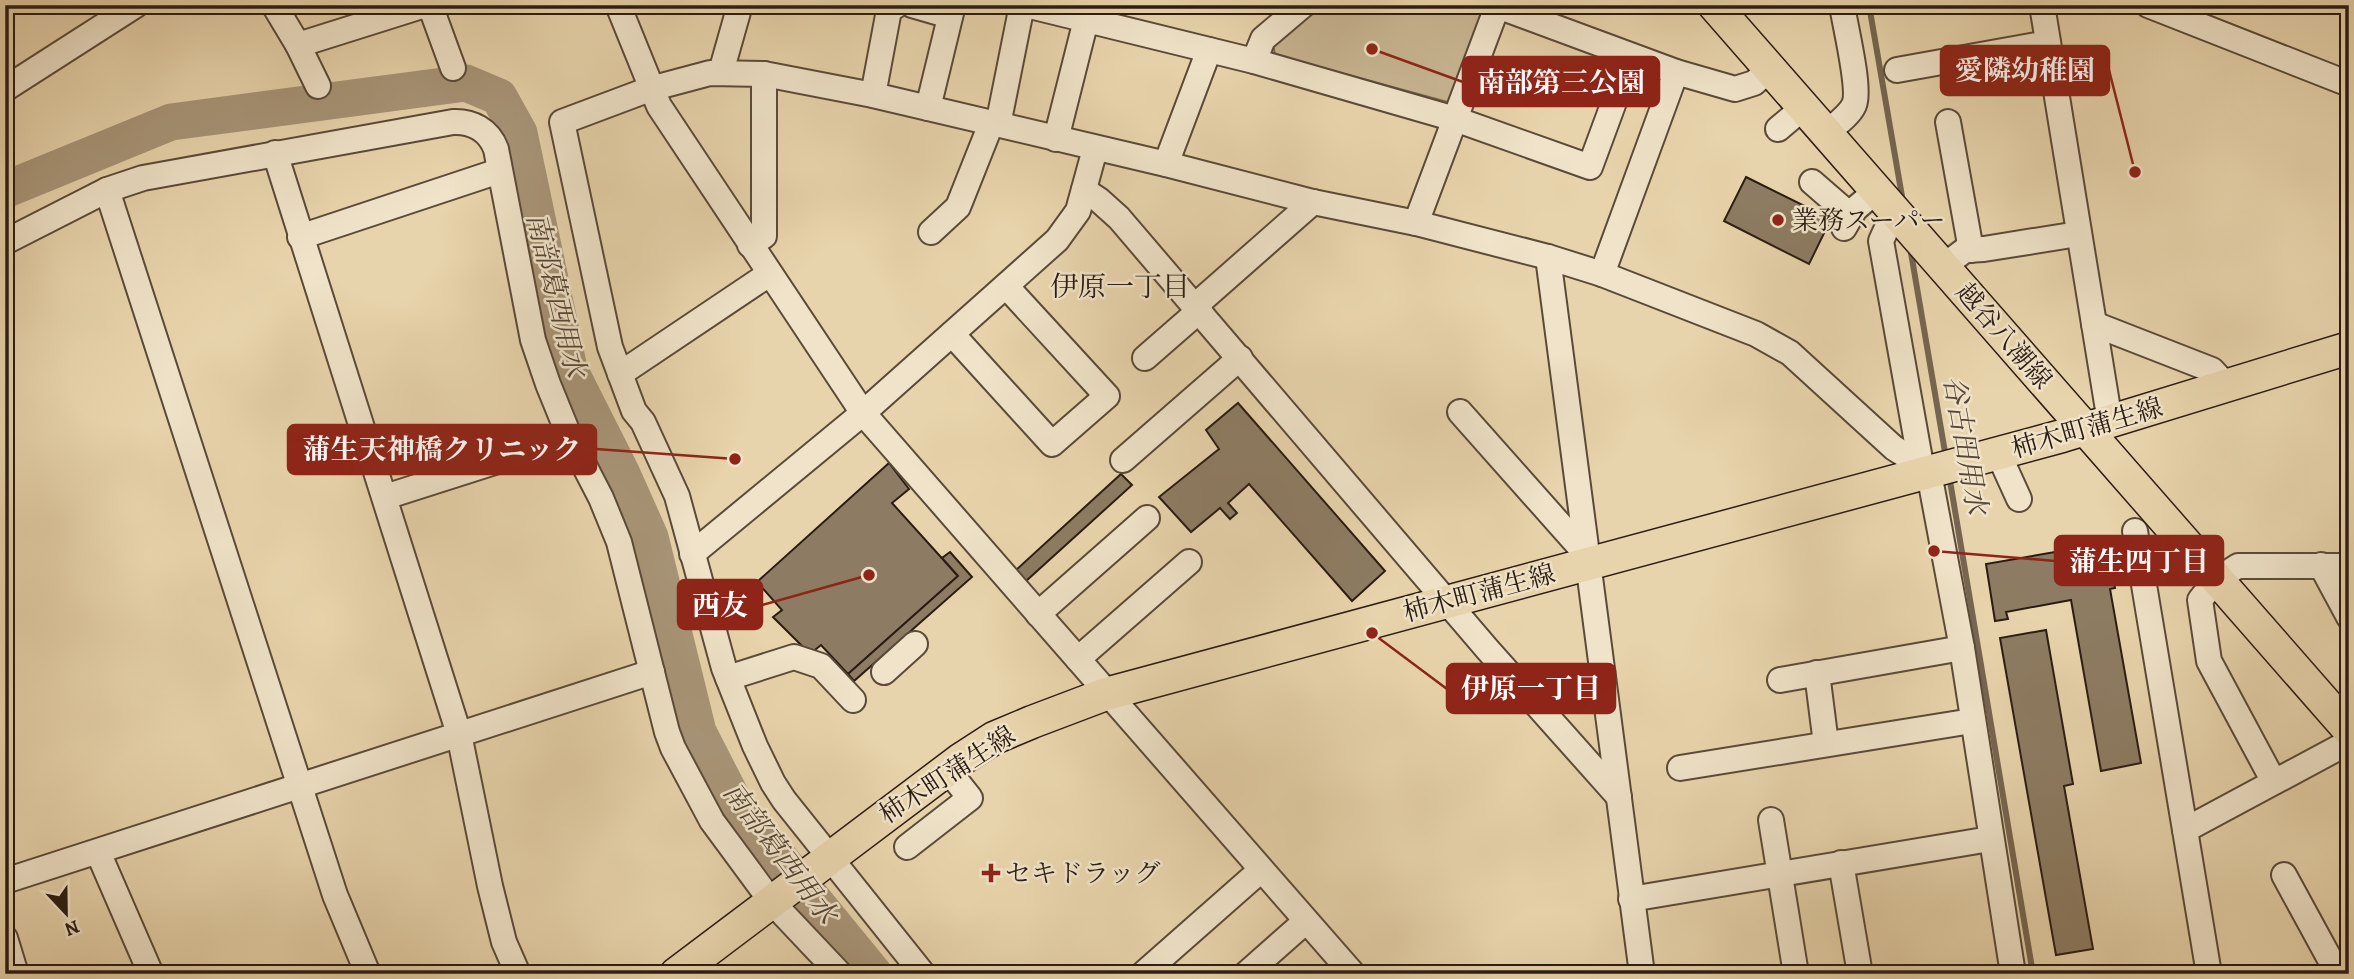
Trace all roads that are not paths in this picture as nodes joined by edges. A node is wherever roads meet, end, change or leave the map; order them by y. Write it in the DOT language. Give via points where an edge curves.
graph roads {
  1 [pos="136,5"];
  2 [pos="274,5"];
  3 [pos="428,5"];
  4 [pos="618,5"];
  5 [pos="740,5"];
  6 [pos="897,5"];
  7 [pos="912,5"];
  8 [pos="1024,5"];
  9 [pos="1303,5"];
  10 [pos="1714,5"];
  11 [pos="1842,5"];
  12 [pos="2042,5"];
  13 [pos="2148,5"];
  14 [pos="1496,6"];
  15 [pos="952,11"];
  16 [pos="1086,20"];
  17 [pos="2048,43"];
  18 [pos="298,45"];
  19 [pos="1209,50"];
  20 [pos="1631,56"];
  21 [pos="1254,61"];
  22 [pos="453,68"];
  23 [pos="1770,69"];
  24 [pos="1897,70"];
  25 [pos="721,72"];
  26 [pos="1676,72"];
  27 [pos="764,74"];
  28 [pos="2349,84"];
  29 [pos="318,86"];
  30 [pos="5,89"];
  31 [pos="650,89"];
  32 [pos="873,95"];
  33 [pos="1804,107"];
  34 [pos="928,108"];
  35 [pos="1455,120"];
  36 [pos="1948,122"];
  37 [pos="994,125"];
  38 [pos="1778,129"];
  39 [pos="1826,133"];
  40 [pos="1056,139"];
  41 [pos="1096,149"];
  42 [pos="275,153"];
  43 [pos="1166,164"];
  44 [pos="499,172"];
  45 [pos="1812,182"];
  46 [pos="107,190"];
  47 [pos="1084,190"];
  48 [pos="1886,200"];
  49 [pos="1313,202"];
  50 [pos="1416,223"];
  51 [pos="930,232"];
  52 [pos="2078,234"];
  53 [pos="300,237"];
  54 [pos="5,242"];
  55 [pos="750,245"];
  56 [pos="1970,250"];
  57 [pos="1548,257"];
  58 [pos="1944,266"];
  59 [pos="769,274"];
  60 [pos="1602,274"];
  61 [pos="1006,286"];
  62 [pos="1198,308"];
  63 [pos="2094,324"];
  64 [pos="952,334"];
  65 [pos="2349,348"];
  66 [pos="1145,358"];
  67 [pos="1240,358"];
  68 [pos="620,374"];
  69 [pos="2227,386"];
  70 [pos="1460,412"];
  71 [pos="863,413"];
  72 [pos="2098,426"];
  73 [pos="570,438"];
  74 [pos="2001,453"];
  75 [pos="1123,460"];
  76 [pos="1925,469"];
  77 [pos="385,497"];
  78 [pos="2019,499"];
  79 [pos="1147,518"];
  80 [pos="2135,531"];
  81 [pos="692,554"];
  82 [pos="1588,559"];
  83 [pos="1189,562"];
  84 [pos="2321,565"];
  85 [pos="2349,566"];
  86 [pos="2216,580"];
  87 [pos="1446,601"];
  88 [pos="1038,614"];
  89 [pos="2349,617"];
  90 [pos="915,644"];
  91 [pos="1962,648"];
  92 [pos="1078,659"];
  93 [pos="652,672"];
  94 [pos="884,672"];
  95 [pos="1817,673"];
  96 [pos="728,677"];
  97 [pos="1780,680"];
  98 [pos="1106,694"];
  99 [pos="853,700"];
  100 [pos="1972,721"];
  101 [pos="2349,730"];
  102 [pos="459,734"];
  103 [pos="2349,741"];
  104 [pos="1826,744"];
  105 [pos="1680,768"];
  106 [pos="947,769"];
  107 [pos="2274,782"];
  108 [pos="299,787"];
  109 [pos="1619,797"];
  110 [pos="1771,820"];
  111 [pos="2185,830"];
  112 [pos="1990,839"];
  113 [pos="907,847"];
  114 [pos="98,852"];
  115 [pos="827,858"];
  116 [pos="1841,863"];
  117 [pos="1261,870"];
  118 [pos="1780,874"];
  119 [pos="2284,875"];
  120 [pos="5,881"];
  121 [pos="775,898"];
  122 [pos="1631,899"];
  123 [pos="1306,921"];
  124 [pos="5,938"];
  125 [pos="16,974"];
  126 [pos="150,974"];
  127 [pos="368,974"];
  128 [pos="518,974"];
  129 [pos="676,974"];
  130 [pos="840,974"];
  131 [pos="923,974"];
  132 [pos="1143,974"];
  133 [pos="1246,974"];
  134 [pos="1353,974"];
  135 [pos="1643,974"];
  136 [pos="1796,974"];
  137 [pos="1860,974"];
  138 [pos="2013,974"];
  139 [pos="2209,974"];
  140 [pos="2338,974"];
  1 -- 30 [label="street"];
  2 -- 18 [label="street"];
  3 -- 18 [label="street"];
  3 -- 22 [label="street"];
  4 -- 31 [label="street"];
  5 -- 25 [label="street"];
  6 -- 32 [label="street" via="889,10"];
  7 -- 15 [label="street"];
  8 -- 16 [label="street"];
  8 -- 37 [label="street"];
  9 -- 21 [label="street" via="1263,39"];
  10 -- 23 [label="main road, 越谷八潮線"];
  11 -- 39 [label="street" via="1857,90 1848,114"];
  12 -- 17 [label="street"];
  13 -- 28 [label="street"];
  14 -- 20 [label="street"];
  14 -- 35 [label="street"];
  15 -- 34 [label="street"];
  16 -- 19 [label="street"];
  16 -- 40 [label="street"];
  17 -- 24 [label="street"];
  17 -- 52 [label="street"];
  18 -- 29 [label="street"];
  19 -- 21 [label="street"];
  19 -- 43 [label="street"];
  20 -- 26 [label="street"];
  20 -- 35 [label="street" via="1590,167"];
  21 -- 35 [label="street"];
  23 -- 26 [label="street" via="1754,83 1735,89"];
  23 -- 33 [label="main road, 越谷八潮線"];
  25 -- 27 [label="street"];
  25 -- 31 [label="street"];
  26 -- 60 [label="street"];
  27 -- 32 [label="street"];
  27 -- 55 [label="street" via="764,236"];
  31 -- 55 [label="street"];
  31 -- 68 [label="street" via="562,122"];
  32 -- 34 [label="street"];
  33 -- 38 [label="street"];
  33 -- 39 [label="main road, 越谷八潮線"];
  34 -- 37 [label="street"];
  35 -- 50 [label="street"];
  36 -- 56 [label="street"];
  37 -- 40 [label="street"];
  37 -- 51 [label="street" via="958,207"];
  39 -- 48 [label="main road, 越谷八潮線"];
  40 -- 41 [label="street"];
  41 -- 43 [label="street"];
  41 -- 47 [label="street"];
  42 -- 44 [label="street" via="466,121 492,140"];
  42 -- 46 [label="street" via="144,178"];
  42 -- 53 [label="street"];
  43 -- 49 [label="street"];
  44 -- 53 [label="street"];
  44 -- 73 [label="street" via="533,340"];
  45 -- 48 [label="street" via="1847,222"];
  46 -- 54 [label="street"];
  46 -- 108 [label="street"];
  47 -- 61 [label="street" via="1078,211 1057,240"];
  47 -- 62 [label="street" via="1119,218"];
  48 -- 58 [label="main road, 越谷八潮線"];
  48 -- 76 [label="street" via="1881,241"];
  49 -- 50 [label="street"];
  49 -- 62 [label="street"];
  50 -- 57 [label="street"];
  52 -- 56 [label="street"];
  52 -- 63 [label="street"];
  53 -- 77 [label="street"];
  55 -- 59 [label="street"];
  56 -- 58 [label="street"];
  57 -- 60 [label="street"];
  57 -- 82 [label="street"];
  58 -- 72 [label="main road, 越谷八潮線"];
  59 -- 68 [label="street"];
  59 -- 71 [label="street"];
  60 -- 76 [label="street" via="1756,334 1790,353 1894,448"];
  61 -- 64 [label="street"];
  61 -- 64 [label="street" via="1107,396 1052,443"];
  62 -- 66 [label="street"];
  62 -- 67 [label="street"];
  63 -- 69 [label="street" via="2212,370"];
  63 -- 72 [label="street"];
  64 -- 71 [label="street"];
  65 -- 69 [label="main road, 柿木町蒲生線"];
  67 -- 75 [label="street"];
  67 -- 87 [label="street"];
  68 -- 81 [label="street" via="677,496"];
  69 -- 72 [label="main road, 柿木町蒲生線"];
  70 -- 82 [label="street"];
  71 -- 81 [label="street"];
  71 -- 88 [label="street" via="975,532"];
  72 -- 74 [label="main road, 柿木町蒲生線"];
  72 -- 86 [label="main road, 越谷八潮線"];
  73 -- 77 [label="street"];
  73 -- 93 [label="street" via="619,542"];
  74 -- 76 [label="main road, 柿木町蒲生線"];
  74 -- 78 [label="street"];
  76 -- 82 [label="main road, 柿木町蒲生線"];
  76 -- 91 [label="street"];
  77 -- 102 [label="street"];
  79 -- 88 [label="street"];
  80 -- 111 [label="street"];
  81 -- 96 [label="street"];
  82 -- 87 [label="main road, 柿木町蒲生線"];
  82 -- 109 [label="street"];
  83 -- 92 [label="street"];
  84 -- 85 [label="street"];
  84 -- 86 [label="street" via="2238,566"];
  84 -- 89 [label="street"];
  86 -- 101 [label="main road, 越谷八潮線"];
  86 -- 107 [label="street" via="2200,600 2209,660"];
  87 -- 98 [label="main road, 柿木町蒲生線" via="1336,621"];
  87 -- 109 [label="street"];
  88 -- 92 [label="street"];
  90 -- 94 [label="street"];
  91 -- 95 [label="street"];
  91 -- 100 [label="street"];
  92 -- 98 [label="street"];
  93 -- 102 [label="street"];
  93 -- 121 [label="street" via="673,748 712,821"];
  95 -- 97 [label="street"];
  95 -- 104 [label="street"];
  96 -- 99 [label="street" via="794,657 821,666"];
  96 -- 115 [label="street" via="773,783"];
  98 -- 106 [label="main road, 柿木町蒲生線" via="994,738"];
  98 -- 117 [label="street"];
  100 -- 104 [label="street"];
  100 -- 112 [label="street"];
  102 -- 108 [label="street"];
  102 -- 128 [label="street" via="490,886 504,942"];
  103 -- 107 [label="street"];
  104 -- 105 [label="street"];
  106 -- 113 [label="street" via="970,798"];
  106 -- 115 [label="main road, 柿木町蒲生線"];
  107 -- 111 [label="street"];
  108 -- 114 [label="street"];
  108 -- 127 [label="street" via="335,895"];
  109 -- 122 [label="street"];
  110 -- 118 [label="street"];
  111 -- 139 [label="street"];
  112 -- 116 [label="street"];
  112 -- 138 [label="street"];
  114 -- 120 [label="street"];
  114 -- 126 [label="street"];
  115 -- 121 [label="main road, 柿木町蒲生線"];
  115 -- 131 [label="street"];
  116 -- 118 [label="street"];
  116 -- 137 [label="street"];
  117 -- 123 [label="street"];
  117 -- 132 [label="street"];
  118 -- 122 [label="street"];
  118 -- 136 [label="street"];
  119 -- 140 [label="street"];
  121 -- 129 [label="main road, 柿木町蒲生線"];
  121 -- 130 [label="street"];
  122 -- 135 [label="street"];
  123 -- 133 [label="street"];
  123 -- 134 [label="street"];
  124 -- 125 [label="street"];
}
